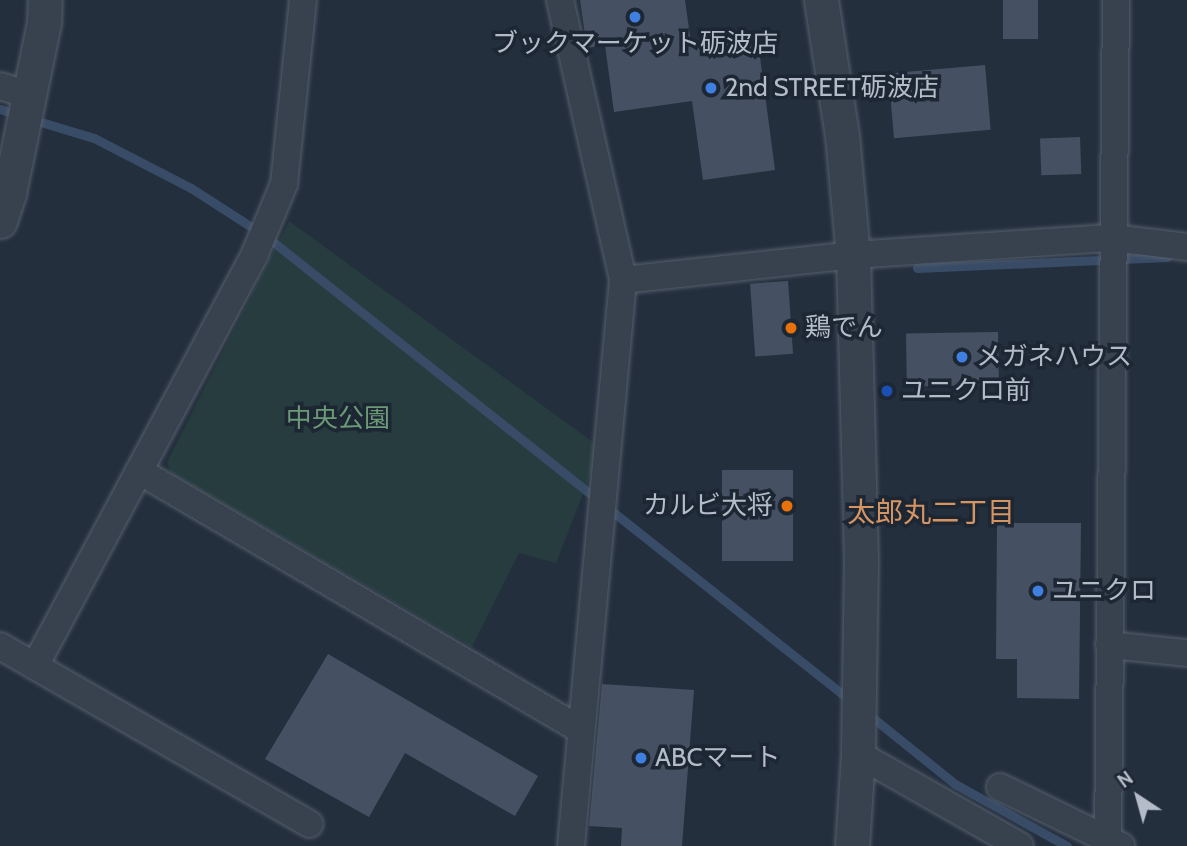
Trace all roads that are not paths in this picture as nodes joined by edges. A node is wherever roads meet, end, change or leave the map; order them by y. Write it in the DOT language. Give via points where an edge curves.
graph roads {
  1 [pos="45,0"];
  2 [pos="303,0"];
  3 [pos="560,0"];
  4 [pos="821,0"];
  5 [pos="1116,0"];
  6 [pos="15,90"];
  7 [pos="8,151"];
  8 [pos="0,220"];
  9 [pos="1112,238"];
  10 [pos="1187,247"];
  11 [pos="853,255"];
  12 [pos="623,280"];
  13 [pos="139,471"];
  14 [pos="1109,645"];
  15 [pos="0,646"];
  16 [pos="1187,653"];
  17 [pos="35,666"];
  18 [pos="581,730"];
  19 [pos="858,754"];
  20 [pos="1000,788"];
  21 [pos="309,824"];
  22 [pos="1112,844"];
  23 [pos="571,846"];
  24 [pos="852,846"];
  25 [pos="1020,846"];
  1 -- 6 [label="street" via="44,23"];
  2 -- 13 [label="street" via="284,184 258,245"];
  3 -- 12 [label="street"];
  4 -- 11 [label="street" via="842,135"];
  5 -- 9 [label="street"];
  6 -- 7 [label="street"];
  7 -- 8 [label="street"];
  9 -- 10 [label="street"];
  9 -- 11 [label="street"];
  9 -- 14 [label="street"];
  11 -- 12 [label="street"];
  11 -- 19 [label="street" via="861,561"];
  12 -- 18 [label="street"];
  13 -- 17 [label="street"];
  13 -- 18 [label="street"];
  14 -- 16 [label="street"];
  14 -- 22 [label="street"];
  15 -- 17 [label="street"];
  17 -- 21 [label="street"];
  18 -- 23 [label="street"];
  19 -- 24 [label="street"];
  19 -- 25 [label="street"];
  20 -- 22 [label="street"];
}
